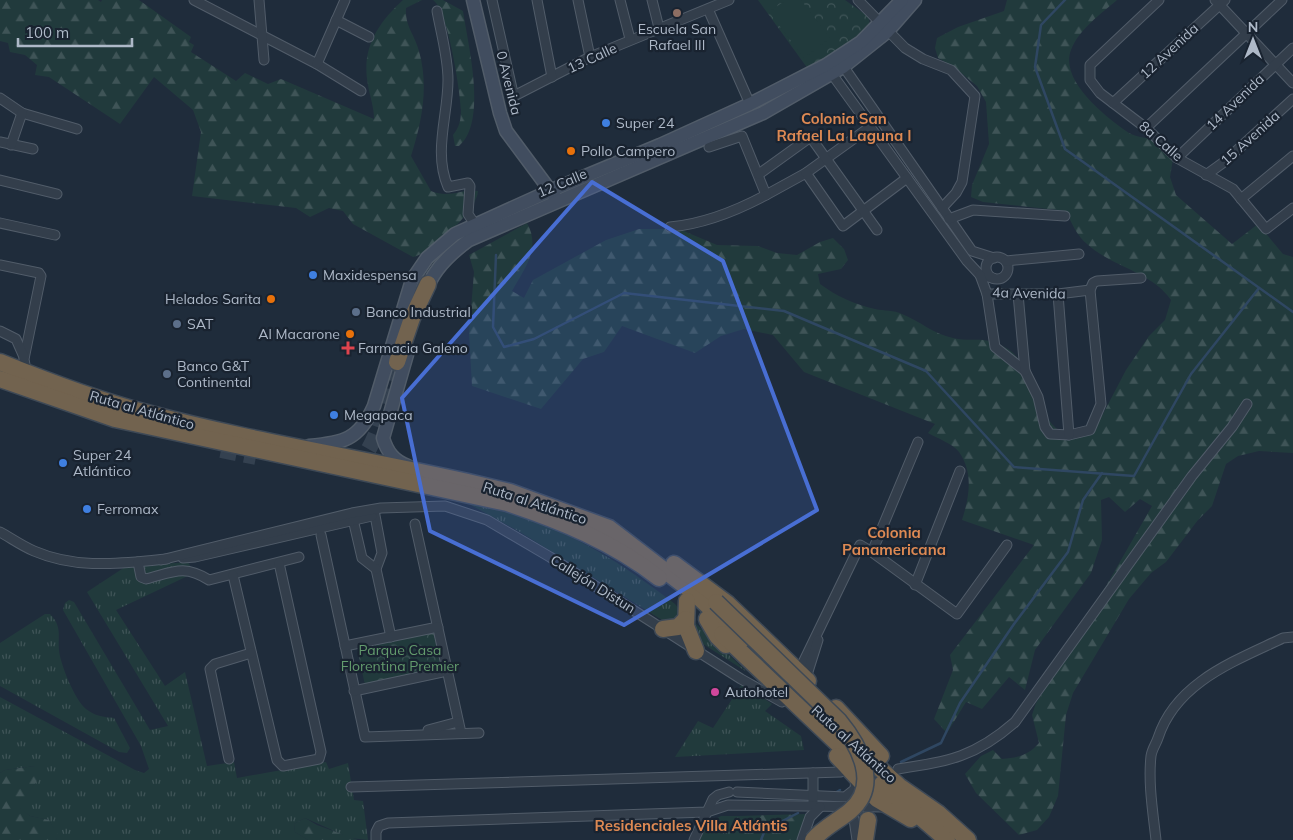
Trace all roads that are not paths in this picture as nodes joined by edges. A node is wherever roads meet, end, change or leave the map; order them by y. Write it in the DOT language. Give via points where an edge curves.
graph roads {
  1 [pos="194,0"];
  2 [pos="259,0"];
  3 [pos="345,0"];
  4 [pos="473,0"];
  5 [pos="477,0"];
  6 [pos="492,0"];
  7 [pos="537,0"];
  8 [pos="578,0"];
  9 [pos="620,0"];
  10 [pos="652,0"];
  11 [pos="729,0"];
  12 [pos="858,0"];
  13 [pos="902,0"];
  14 [pos="915,0"];
  15 [pos="1158,0"];
  16 [pos="1282,0"];
  17 [pos="1220,2"];
  18 [pos="708,9"];
  19 [pos="437,11"];
  20 [pos="477,15"];
  21 [pos="336,20"];
  22 [pos="658,28"];
  23 [pos="883,28"];
  24 [pos="261,34"];
  25 [pos="1247,34"];
  26 [pos="369,37"];
  27 [pos="630,39"];
  28 [pos="1293,48"];
  29 [pos="590,57"];
  30 [pos="264,60"];
  31 [pos="841,63"];
  32 [pos="317,64"];
  33 [pos="1276,64"];
  34 [pos="828,70"];
  35 [pos="552,77"];
  36 [pos="1293,83"];
  37 [pos="361,91"];
  38 [pos="0,98"];
  39 [pos="1293,99"];
  40 [pos="1114,103"];
  41 [pos="750,104"];
  42 [pos="22,113"];
  43 [pos="870,127"];
  44 [pos="1146,128"];
  45 [pos="77,129"];
  46 [pos="0,142"];
  47 [pos="11,145"];
  48 [pos="709,147"];
  49 [pos="33,149"];
  50 [pos="1293,156"];
  51 [pos="827,158"];
  52 [pos="1177,158"];
  53 [pos="806,173"];
  54 [pos="758,174"];
  55 [pos="1206,175"];
  56 [pos="907,178"];
  57 [pos="0,180"];
  58 [pos="57,194"];
  59 [pos="766,195"];
  60 [pos="555,196"];
  61 [pos="1241,200"];
  62 [pos="942,208"];
  63 [pos="1293,208"];
  64 [pos="865,209"];
  65 [pos="1065,216"];
  66 [pos="949,219"];
  67 [pos="0,223"];
  68 [pos="474,223"];
  69 [pos="670,227"];
  70 [pos="877,230"];
  71 [pos="55,235"];
  72 [pos="1079,254"];
  73 [pos="994,258"];
  74 [pos="1006,261"];
  75 [pos="0,265"];
  76 [pos="980,275"];
  77 [pos="423,277"];
  78 [pos="992,278"];
  79 [pos="1141,278"];
  80 [pos="1090,290"];
  81 [pos="987,294"];
  82 [pos="1018,294"];
  83 [pos="1058,294"];
  84 [pos="0,331"];
  85 [pos="0,362"];
  86 [pos="397,362"];
  87 [pos="1025,371"];
  88 [pos="0,379"];
  89 [pos="1247,404"];
  90 [pos="129,422"];
  91 [pos="1069,435"];
  92 [pos="918,442"];
  93 [pos="300,446"];
  94 [pos="221,450"];
  95 [pos="960,471"];
  96 [pos="442,476"];
  97 [pos="375,512"];
  98 [pos="353,516"];
  99 [pos="415,524"];
  100 [pos="609,528"];
  101 [pos="0,532"];
  102 [pos="321,535"];
  103 [pos="1007,545"];
  104 [pos="872,552"];
  105 [pos="299,557"];
  106 [pos="138,562"];
  107 [pos="279,563"];
  108 [pos="376,569"];
  109 [pos="233,575"];
  110 [pos="915,585"];
  111 [pos="705,586"];
  112 [pos="687,601"];
  113 [pos="686,619"];
  114 [pos="707,619"];
  115 [pos="438,628"];
  116 [pos="663,629"];
  117 [pos="1293,636"];
  118 [pos="390,637"];
  119 [pos="345,646"];
  120 [pos="696,651"];
  121 [pos="251,653"];
  122 [pos="447,671"];
  123 [pos="802,675"];
  124 [pos="354,691"];
  125 [pos="782,702"];
  126 [pos="458,722"];
  127 [pos="461,733"];
  128 [pos="480,733"];
  129 [pos="411,735"];
  130 [pos="229,759"];
  131 [pos="898,769"];
  132 [pos="813,772"];
  133 [pos="849,774"];
  134 [pos="351,787"];
  135 [pos="730,792"];
  136 [pos="813,796"];
  137 [pos="911,803"];
  138 [pos="728,805"];
  139 [pos="816,807"];
  140 [pos="842,807"];
  141 [pos="892,809"];
  142 [pos="708,812"];
  143 [pos="870,813"];
  144 [pos="938,813"];
  145 [pos="859,838"];
  146 [pos="944,838"];
  147 [pos="376,840"];
  148 [pos="694,840"];
  149 [pos="802,840"];
  150 [pos="813,840"];
  151 [pos="958,840"];
  152 [pos="968,840"];
  153 [pos="1156,840"];
  1 -- 24 [label="street"];
  2 -- 24 [label="street"];
  3 -- 21 [label="street"];
  4 -- 20 [label="main road, 0 Avenida"];
  5 -- 20 [label="main road, 0 Avenida"];
  6 -- 35 [label="street, 13 Calle" via="513,94"];
  7 -- 35 [label="street"];
  8 -- 29 [label="street"];
  9 -- 27 [label="street"];
  10 -- 22 [label="street"];
  11 -- 18 [label="street, 13 Calle"];
  12 -- 23 [label="street"];
  13 -- 23 [label="main road, 12 Calle"];
  14 -- 23 [label="main road, 12 Calle"];
  15 -- 40 [label="street, 8a Calle" via="1090,65 1090,80"];
  16 -- 25 [label="street"];
  17 -- 25 [label="street"];
  17 -- 40 [label="street, 12 Avenida"];
  18 -- 22 [label="street, 13 Calle"];
  18 -- 41 [label="street"];
  19 -- 68 [label="street" via="448,78 441,167 448,187 470,186 468,214"];
  20 -- 60 [label="main road, 0 Avenida" via="506,131"];
  21 -- 26 [label="street"];
  21 -- 32 [label="street"];
  22 -- 27 [label="street, 13 Calle"];
  23 -- 31 [label="main road, 12 Calle"];
  23 -- 62 [label="street" via="922,59 950,70 975,96 962,182"];
  24 -- 30 [label="street"];
  24 -- 32 [label="street"];
  25 -- 33 [label="street"];
  25 -- 44 [label="street"];
  27 -- 29 [label="street, 13 Calle"];
  28 -- 33 [label="street, 14 Avenida"];
  29 -- 35 [label="street, 13 Calle"];
  31 -- 34 [label="main road, 12 Calle"];
  31 -- 62 [label="street"];
  32 -- 37 [label="street"];
  33 -- 36 [label="street"];
  33 -- 52 [label="street, 14 Avenida"];
  34 -- 41 [label="main road, 12 Calle"];
  34 -- 43 [label="street, 4a Avenida"];
  34 -- 60 [label="main road, 12 Calle" via="763,113"];
  38 -- 42 [label="street"];
  39 -- 55 [label="street, 15 Avenida"];
  40 -- 44 [label="street, 8a Calle"];
  41 -- 60 [label="main road, 12 Calle"];
  42 -- 45 [label="street"];
  42 -- 47 [label="street"];
  43 -- 51 [label="street"];
  43 -- 56 [label="street, 4a Avenida"];
  44 -- 52 [label="street, 8a Calle"];
  46 -- 47 [label="street"];
  47 -- 49 [label="street"];
  48 -- 54 [label="street" via="741,135"];
  50 -- 61 [label="street"];
  51 -- 53 [label="street"];
  51 -- 54 [label="street" via="809,138"];
  51 -- 64 [label="street"];
  52 -- 55 [label="street, 8a Calle"];
  53 -- 59 [label="street"];
  53 -- 64 [label="street" via="843,226"];
  54 -- 59 [label="street"];
  55 -- 61 [label="street, 8a Calle" via="1226,184"];
  56 -- 64 [label="street"];
  56 -- 76 [label="street, 4a Avenida"];
  57 -- 58 [label="street"];
  59 -- 69 [label="street" via="724,214"];
  60 -- 68 [label="main road, 12 Calle"];
  60 -- 77 [label="main road, 12 Calle" via="484,232"];
  61 -- 63 [label="street, 8a Calle" via="1266,229"];
  62 -- 66 [label="street"];
  64 -- 70 [label="street"];
  65 -- 66 [label="street" via="973,210"];
  66 -- 73 [label="street" via="972,251"];
  67 -- 71 [label="street"];
  68 -- 77 [label="main road, 12 Calle" via="446,241"];
  72 -- 74 [label="street"];
  73 -- 74 [label="street"];
  73 -- 78 [label="street" via="986,266"];
  74 -- 78 [label="street" via="1007,274 999,279"];
  75 -- 84 [label="street" via="41,276 25,362 16,340"];
  76 -- 78 [label="street"];
  76 -- 81 [label="street, 4a Avenida"];
  77 -- 86 [label="highway"];
  77 -- 93 [label="main road, 12 Calle" via="407,295 368,422 344,441"];
  77 -- 96 [label="main road, 12 Calle" via="383,438 386,449 396,460"];
  79 -- 80 [label="street" via="1096,281"];
  80 -- 83 [label="street, 4a Avenida"];
  80 -- 91 [label="street" via="1101,404 1090,430"];
  81 -- 82 [label="street, 4a Avenida"];
  81 -- 87 [label="street" via="995,347"];
  82 -- 83 [label="street, 4a Avenida"];
  82 -- 87 [label="street"];
  83 -- 91 [label="street"];
  85 -- 93 [label="highway, Ruta al Atlántico" via="131,409 206,428"];
  87 -- 91 [label="street" via="1038,397 1045,427 1050,434"];
  88 -- 90 [label="highway, Ruta al Atlántico" via="74,407"];
  89 -- 131 [label="street" via="1015,722 992,742 966,756"];
  90 -- 94 [label="highway" via="146,434"];
  90 -- 112 [label="highway, Ruta al Atlántico" via="507,503 568,524 604,541"];
  92 -- 104 [label="street"];
  93 -- 96 [label="highway, Ruta al Atlántico"];
  95 -- 110 [label="street"];
  96 -- 100 [label="highway, Ruta al Atlántico" via="510,492"];
  97 -- 98 [label="street, Callejón Distun"];
  97 -- 108 [label="street" via="382,553"];
  97 -- 116 [label="street, Callejón Distun" via="445,506 487,520"];
  98 -- 106 [label="street, Callejón Distun" via="161,560"];
  98 -- 108 [label="street" via="362,558"];
  99 -- 115 [label="street"];
  100 -- 111 [label="highway" via="644,544"];
  100 -- 144 [label="highway, Ruta al Atlántico" via="694,593 899,786"];
  101 -- 106 [label="street, Callejón Distun" via="32,551 56,560 87,565"];
  102 -- 119 [label="street"];
  103 -- 110 [label="street" via="956,614"];
  104 -- 110 [label="street"];
  104 -- 123 [label="street" via="859,546"];
  105 -- 107 [label="street"];
  106 -- 109 [label="street" via="141,578 146,579 183,570 195,571 209,580"];
  107 -- 109 [label="street"];
  107 -- 121 [label="street" via="322,752 319,759 283,766 279,763"];
  108 -- 118 [label="street"];
  109 -- 121 [label="street"];
  111 -- 123 [label="highway" via="759,631"];
  111 -- 150 [label="highway, bridge" via="716,602 839,721 851,735 863,759 866,780 859,801"];
  112 -- 113 [label="highway"];
  112 -- 114 [label="highway, Ruta al Atlántico"];
  113 -- 116 [label="highway" via="678,627"];
  113 -- 120 [label="highway" via="688,634"];
  114 -- 125 [label="highway" via="717,636"];
  114 -- 146 [label="highway, Ruta al Atlántico" via="859,763"];
  115 -- 118 [label="street"];
  115 -- 122 [label="street"];
  116 -- 120 [label="street, Callejón Distun"];
  117 -- 153 [label="street" via="1283,638 1201,680 1180,699 1160,728 1151,752 1150,768"];
  118 -- 119 [label="street"];
  119 -- 124 [label="street"];
  120 -- 125 [label="street, Callejón Distun"];
  121 -- 130 [label="street" via="215,664 210,670"];
  122 -- 124 [label="street"];
  122 -- 126 [label="street"];
  123 -- 144 [label="highway"];
  124 -- 129 [label="street" via="365,737"];
  125 -- 133 [label="highway"];
  126 -- 127 [label="street"];
  126 -- 129 [label="street"];
  127 -- 128 [label="street"];
  127 -- 129 [label="street"];
  132 -- 133 [label="street"];
  132 -- 134 [label="street"];
  132 -- 136 [label="street"];
  133 -- 136 [label="street" via="856,789 850,796"];
  133 -- 141 [label="highway"];
  135 -- 136 [label="street"];
  135 -- 138 [label="street" via="724,800"];
  135 -- 142 [label="street" via="716,796"];
  136 -- 139 [label="street"];
  137 -- 151 [label="highway"];
  138 -- 139 [label="street"];
  138 -- 142 [label="street"];
  139 -- 140 [label="street"];
  139 -- 149 [label="street"];
  140 -- 143 [label="street"];
  140 -- 145 [label="street" via="854,819"];
  141 -- 143 [label="street"];
  141 -- 146 [label="highway"];
  142 -- 147 [label="street" via="388,823 379,826"];
  142 -- 148 [label="street"];
  143 -- 145 [label="highway"];
  144 -- 152 [label="highway, Ruta al Atlántico"];
}
